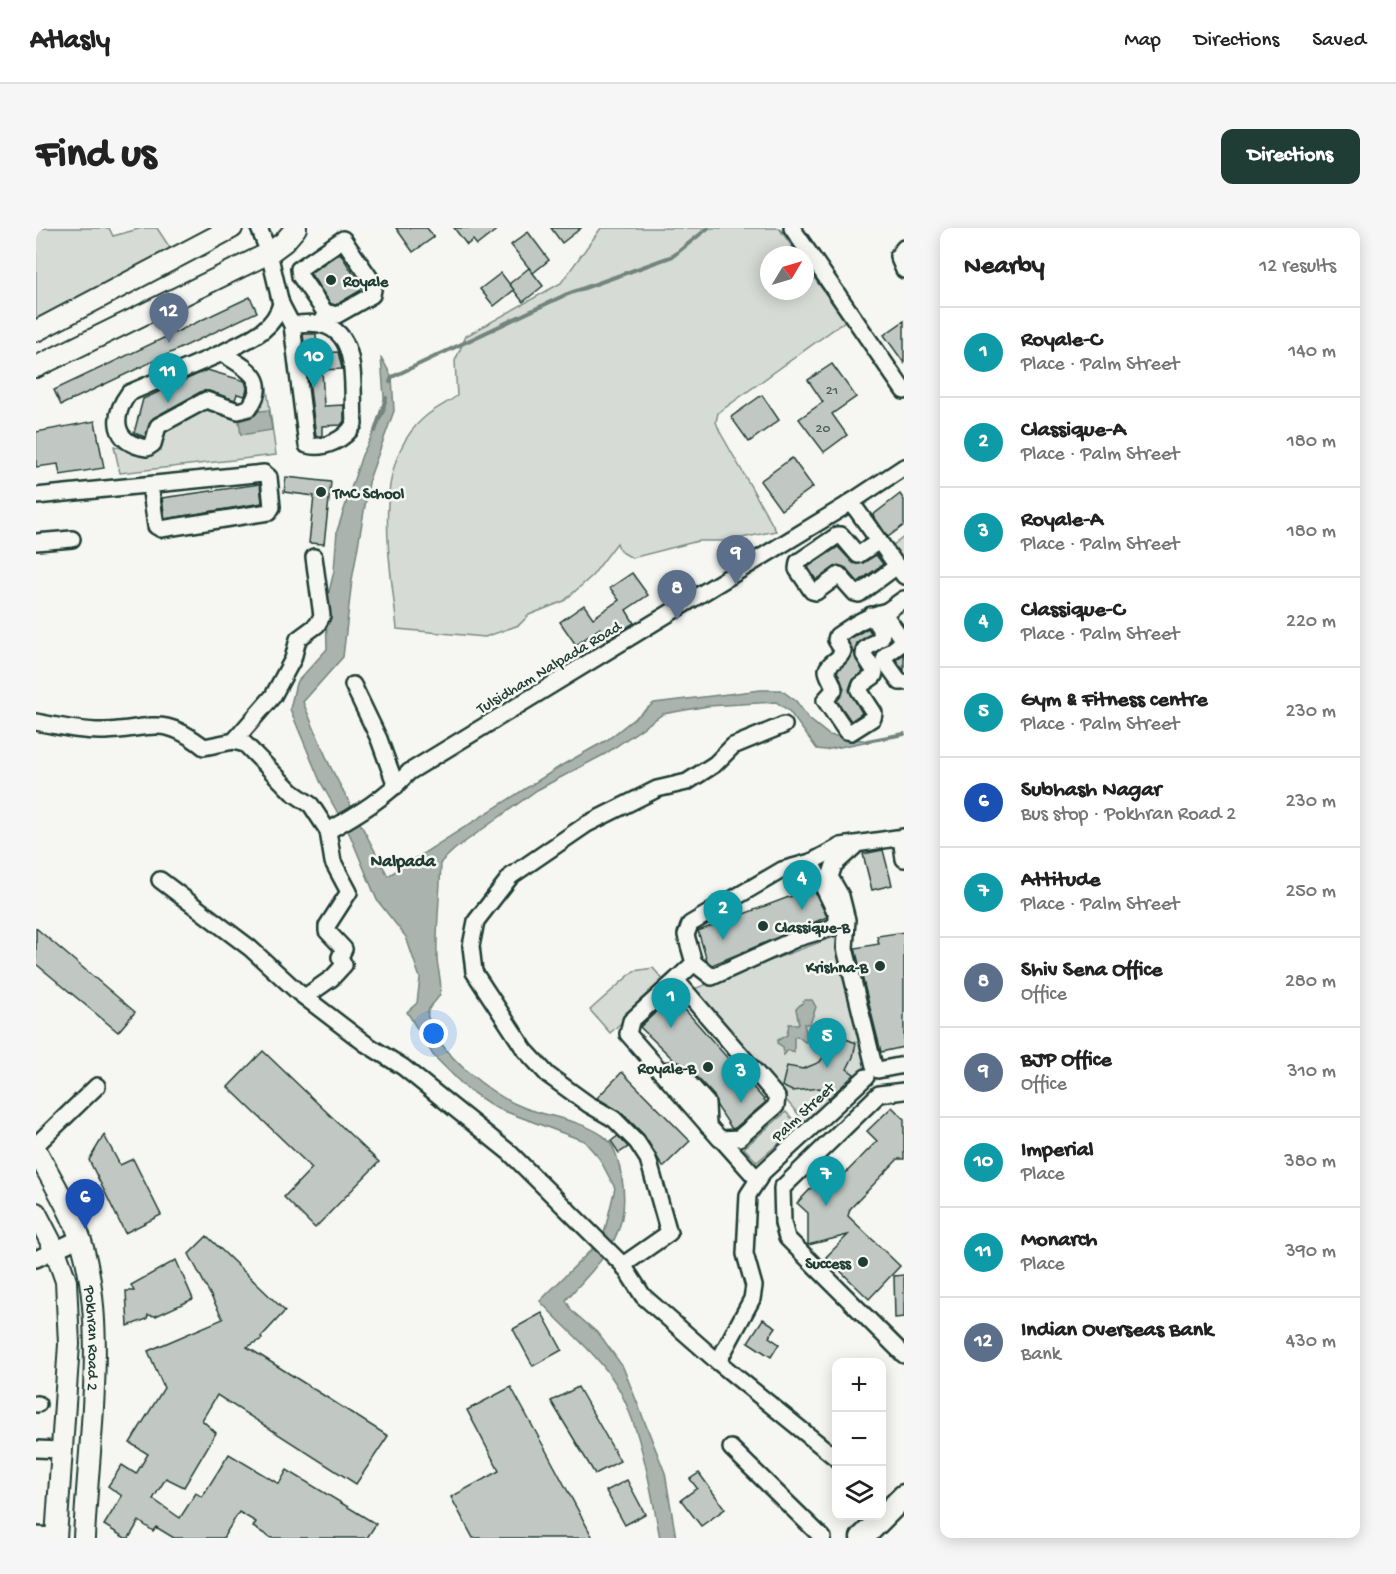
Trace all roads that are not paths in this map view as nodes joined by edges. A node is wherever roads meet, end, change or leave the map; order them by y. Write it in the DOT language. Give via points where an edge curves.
graph roads {
  1 [pos="232,228"];
  2 [pos="259,228"];
  3 [pos="296,228"];
  4 [pos="798,230"];
  5 [pos="904,249"];
  6 [pos="268,254"];
  7 [pos="904,270"];
  8 [pos="281,304"];
  9 [pos="325,318"];
  10 [pos="292,325"];
  11 [pos="36,331"];
  12 [pos="222,352"];
  13 [pos="36,367"];
  14 [pos="904,391"];
  15 [pos="904,467"];
  16 [pos="150,485"];
  17 [pos="36,496"];
  18 [pos="851,502"];
  19 [pos="72,539"];
  20 [pos="879,541"];
  21 [pos="36,542"];
  22 [pos="314,557"];
  23 [pos="901,571"];
  24 [pos="904,599"];
  25 [pos="879,613"];
  26 [pos="904,682"];
  27 [pos="353,685"];
  28 [pos="36,722"];
  29 [pos="784,725"];
  30 [pos="234,741"];
  31 [pos="396,786"];
  32 [pos="334,828"];
  33 [pos="902,837"];
  34 [pos="865,842"];
  35 [pos="904,859"];
  36 [pos="811,862"];
  37 [pos="160,880"];
  38 [pos="694,963"];
  39 [pos="676,980"];
  40 [pos="305,997"];
  41 [pos="904,1065"];
  42 [pos="866,1077"];
  43 [pos="97,1086"];
  44 [pos="904,1091"];
  45 [pos="722,1141"];
  46 [pos="36,1145"];
  47 [pos="36,1150"];
  48 [pos="761,1176"];
  49 [pos="36,1213"];
  50 [pos="80,1238"];
  51 [pos="55,1250"];
  52 [pos="36,1258"];
  53 [pos="623,1265"];
  54 [pos="904,1355"];
  55 [pos="718,1362"];
  56 [pos="731,1448"];
  57 [pos="36,1449"];
  58 [pos="61,1450"];
  59 [pos="832,1454"];
  60 [pos="896,1503"];
  61 [pos="36,1535"];
  62 [pos="56,1537"];
  63 [pos="84,1538"];
  64 [pos="823,1538"];
  65 [pos="862,1538"];
  66 [pos="883,1538"];
  1 -- 11 [label="main road"];
  2 -- 6 [label="street"];
  3 -- 6 [label="main road"];
  4 -- 14 [label="street"];
  5 -- 7 [label="street" via="898,256"];
  6 -- 8 [label="street"];
  6 -- 13 [label="main road"];
  8 -- 10 [label="street"];
  8 -- 12 [label="street" via="266,330"];
  9 -- 9 [label="street" via="299,269 343,239 375,289 337,315"];
  9 -- 10 [label="street"];
  9 -- 10 [label="street" via="350,348 354,424 336,441 312,446 306,441"];
  12 -- 12 [label="street" via="258,383 249,408 238,411 206,400 158,426 153,444 147,447 120,436 117,429 122,404 129,393"];
  15 -- 18 [label="street, Tulsidham Nalpada Road"];
  16 -- 16 [label="street" via="264,473 269,477 272,507 269,512 161,529 156,526"];
  16 -- 17 [label="street"];
  18 -- 20 [label="street"];
  18 -- 31 [label="street, Tulsidham Nalpada Road" via="409,772"];
  19 -- 21 [label="street"];
  20 -- 23 [label="street"];
  20 -- 23 [label="street" via="858,555 838,535 798,562 797,568 812,591 839,575 859,594"];
  22 -- 30 [label="street" via="322,616 317,625 298,639 293,659 273,696"];
  24 -- 25 [label="street"];
  25 -- 25 [label="street" via="864,617 837,636 843,651 827,672 835,686 825,700 846,731 851,732 873,718 874,713 860,690 875,672 864,655 865,649 881,638"];
  25 -- 26 [label="street" via="902,639 884,660"];
  27 -- 31 [label="street"];
  28 -- 30 [label="street" via="104,731 166,724 204,747"];
  29 -- 53 [label="street" via="733,746 715,764 687,782 657,789 587,824 511,876 476,921 471,954 474,972 525,1050 548,1075 614,1119 648,1159 669,1233"];
  30 -- 32 [label="street" via="245,744"];
  31 -- 32 [label="street, Tulsidham Nalpada Road"];
  32 -- 40 [label="street" via="333,862 349,892 327,931 343,945 340,957 344,965"];
  33 -- 34 [label="street"];
  33 -- 35 [label="street"];
  34 -- 36 [label="street" via="841,846"];
  34 -- 41 [label="street" via="845,853 830,877 841,896 847,920 845,948 873,1066 878,1070"];
  36 -- 38 [label="street" via="782,870 690,924 686,935"];
  36 -- 38 [label="street" via="837,915 837,923 712,977"];
  37 -- 40 [label="street" via="250,948"];
  38 -- 39 [label="street"];
  39 -- 45 [label="street" via="631,1022 628,1034"];
  39 -- 45 [label="street, Palm Street" via="777,1097 776,1106 739,1138"];
  40 -- 53 [label="street" via="403,1067 510,1153"];
  42 -- 48 [label="street, Palm Street"];
  43 -- 46 [label="street"];
  44 -- 54 [label="street" via="879,1094 782,1188 787,1238"];
  45 -- 48 [label="street"];
  47 -- 50 [label="main road, Pokhran Road 2"];
  48 -- 55 [label="street" via="748,1195 745,1254 754,1286 752,1299"];
  49 -- 51 [label="main road, Pokhran Road 2"];
  50 -- 51 [label="street"];
  50 -- 63 [label="main road, Pokhran Road 2" via="90,1275 95,1347"];
  51 -- 52 [label="street"];
  51 -- 58 [label="main road, Pokhran Road 2" via="66,1281 69,1344"];
  53 -- 55 [label="street" via="643,1296"];
  55 -- 59 [label="street"];
  56 -- 64 [label="street"];
  57 -- 58 [label="street"];
  58 -- 62 [label="main road, Pokhran Road 2"];
  60 -- 65 [label="highway"];
  60 -- 66 [label="highway"];
  61 -- 62 [label="street"];
}
